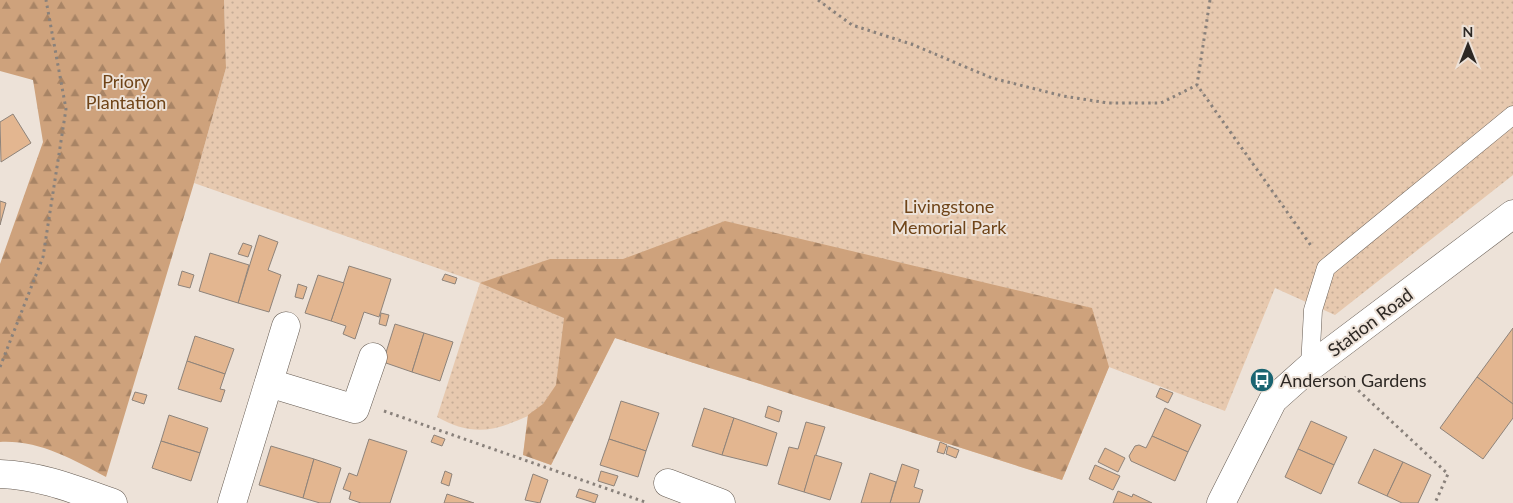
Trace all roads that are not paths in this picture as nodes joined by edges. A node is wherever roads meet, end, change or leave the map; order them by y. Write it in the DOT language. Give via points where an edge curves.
graph roads {
  1 [pos="1513,115"];
  2 [pos="1513,214"];
  3 [pos="286,326"];
  4 [pos="373,357"];
  5 [pos="1310,367"];
  6 [pos="269,383"];
  7 [pos="0,474"];
  8 [pos="668,483"];
  9 [pos="113,503"];
  10 [pos="232,503"];
  11 [pos="721,503"];
  12 [pos="1221,503"];
  1 -- 5 [label="lane" via="1326,268 1313,310"];
  2 -- 5 [label="street, Station Road"];
  3 -- 6 [label="street"];
  4 -- 6 [label="street" via="355,409"];
  5 -- 12 [label="street, Station Road" via="1273,400"];
  6 -- 10 [label="street"];
  7 -- 9 [label="street" via="19,474 62,485"];
  8 -- 11 [label="street"];
}
